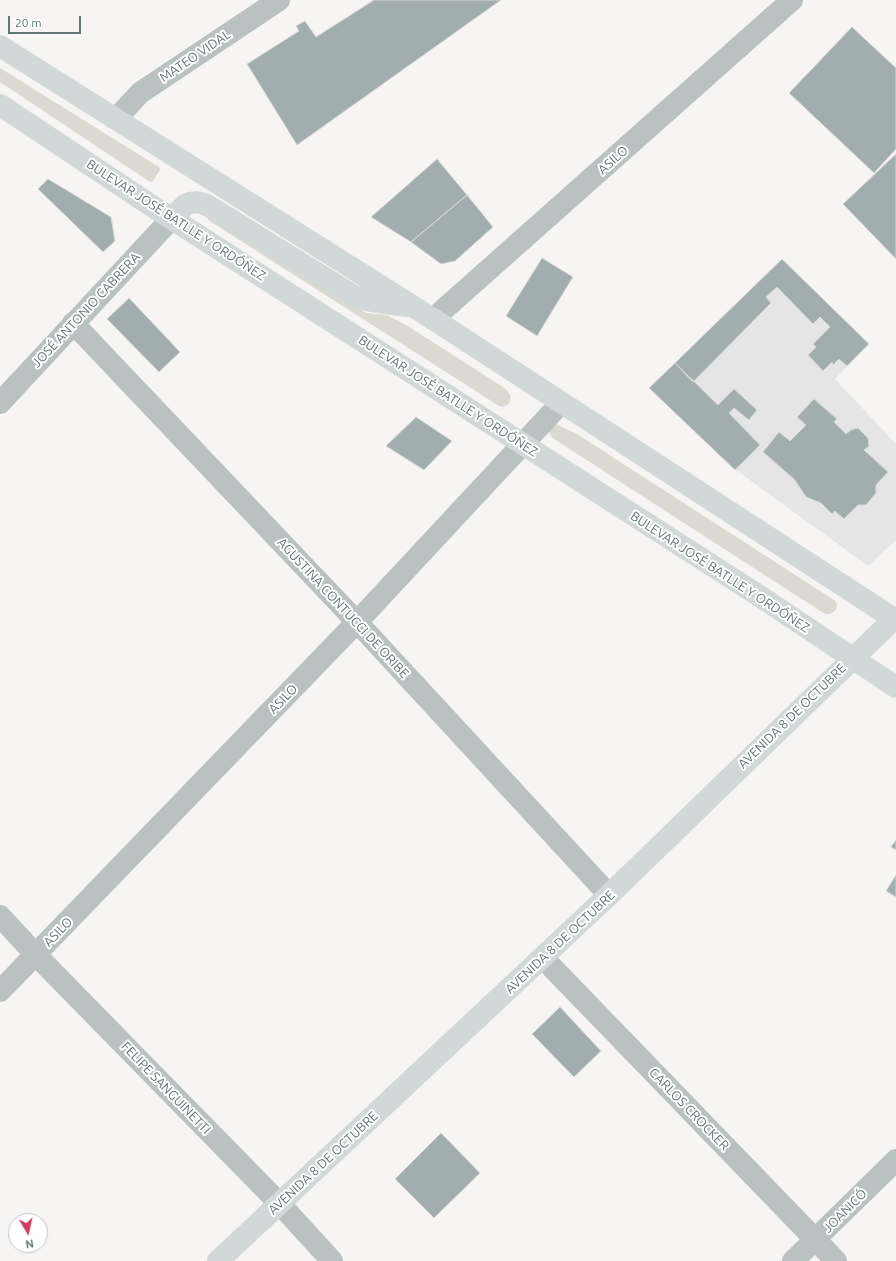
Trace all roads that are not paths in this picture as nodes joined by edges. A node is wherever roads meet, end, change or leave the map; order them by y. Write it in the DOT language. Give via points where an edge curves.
graph roads {
  1 [pos="279,0"];
  2 [pos="792,0"];
  3 [pos="0,46"];
  4 [pos="0,105"];
  5 [pos="116,119"];
  6 [pos="172,218"];
  7 [pos="414,308"];
  8 [pos="433,319"];
  9 [pos="73,323"];
  10 [pos="0,403"];
  11 [pos="562,403"];
  12 [pos="522,443"];
  13 [pos="895,619"];
  14 [pos="357,622"];
  15 [pos="852,658"];
  16 [pos="896,687"];
  17 [pos="609,895"];
  18 [pos="0,916"];
  19 [pos="36,955"];
  20 [pos="543,958"];
  21 [pos="0,991"];
  22 [pos="896,1160"];
  23 [pos="279,1203"];
  24 [pos="815,1240"];
  25 [pos="218,1261"];
  26 [pos="332,1261"];
  27 [pos="793,1261"];
  28 [pos="836,1261"];
  1 -- 5 [label="street, MATEO VIDAL" via="140,93"];
  2 -- 8 [label="street, ASILO"];
  3 -- 5 [label="main road"];
  4 -- 6 [label="main road, BULEVAR JOSÉ BATLLE Y ORDÓÑEZ"];
  5 -- 7 [label="main road"];
  6 -- 7 [label="main road" via="185,205 197,202 207,205 354,296"];
  6 -- 9 [label="street, JOSÉ ANTONIO CABRERA"];
  6 -- 12 [label="main road, BULEVAR JOSÉ BATLLE Y ORDÓÑEZ"];
  7 -- 8 [label="main road"];
  8 -- 11 [label="main road"];
  9 -- 10 [label="street, JOSÉ ANTONIO CABRERA"];
  9 -- 14 [label="street, AGUSTINA CONTUCCI DE ORIBE"];
  11 -- 12 [label="street, ASILO"];
  11 -- 13 [label="main road"];
  12 -- 14 [label="street, ASILO"];
  12 -- 15 [label="main road, BULEVAR JOSÉ BATLLE Y ORDÓÑEZ"];
  13 -- 15 [label="main road, AVENIDA 8 DE OCTUBRE"];
  14 -- 17 [label="street, AGUSTINA CONTUCCI DE ORIBE"];
  14 -- 19 [label="street, ASILO"];
  15 -- 16 [label="main road, BULEVAR JOSÉ BATLLE Y ORDÓÑEZ"];
  15 -- 17 [label="main road, AVENIDA 8 DE OCTUBRE"];
  17 -- 20 [label="main road, AVENIDA 8 DE OCTUBRE"];
  18 -- 19 [label="street, FELIPE SANGUINETTI"];
  19 -- 21 [label="street, ASILO"];
  19 -- 23 [label="street, FELIPE SANGUINETTI"];
  20 -- 23 [label="main road, AVENIDA 8 DE OCTUBRE"];
  20 -- 24 [label="street, CARLOS CROCKER"];
  22 -- 24 [label="street, JOANICÓ"];
  23 -- 25 [label="main road, AVENIDA 8 DE OCTUBRE"];
  23 -- 26 [label="street, FELIPE SANGUINETTI"];
  24 -- 27 [label="street, JOANICÓ"];
  24 -- 28 [label="street, CARLOS CROCKER"];
}
